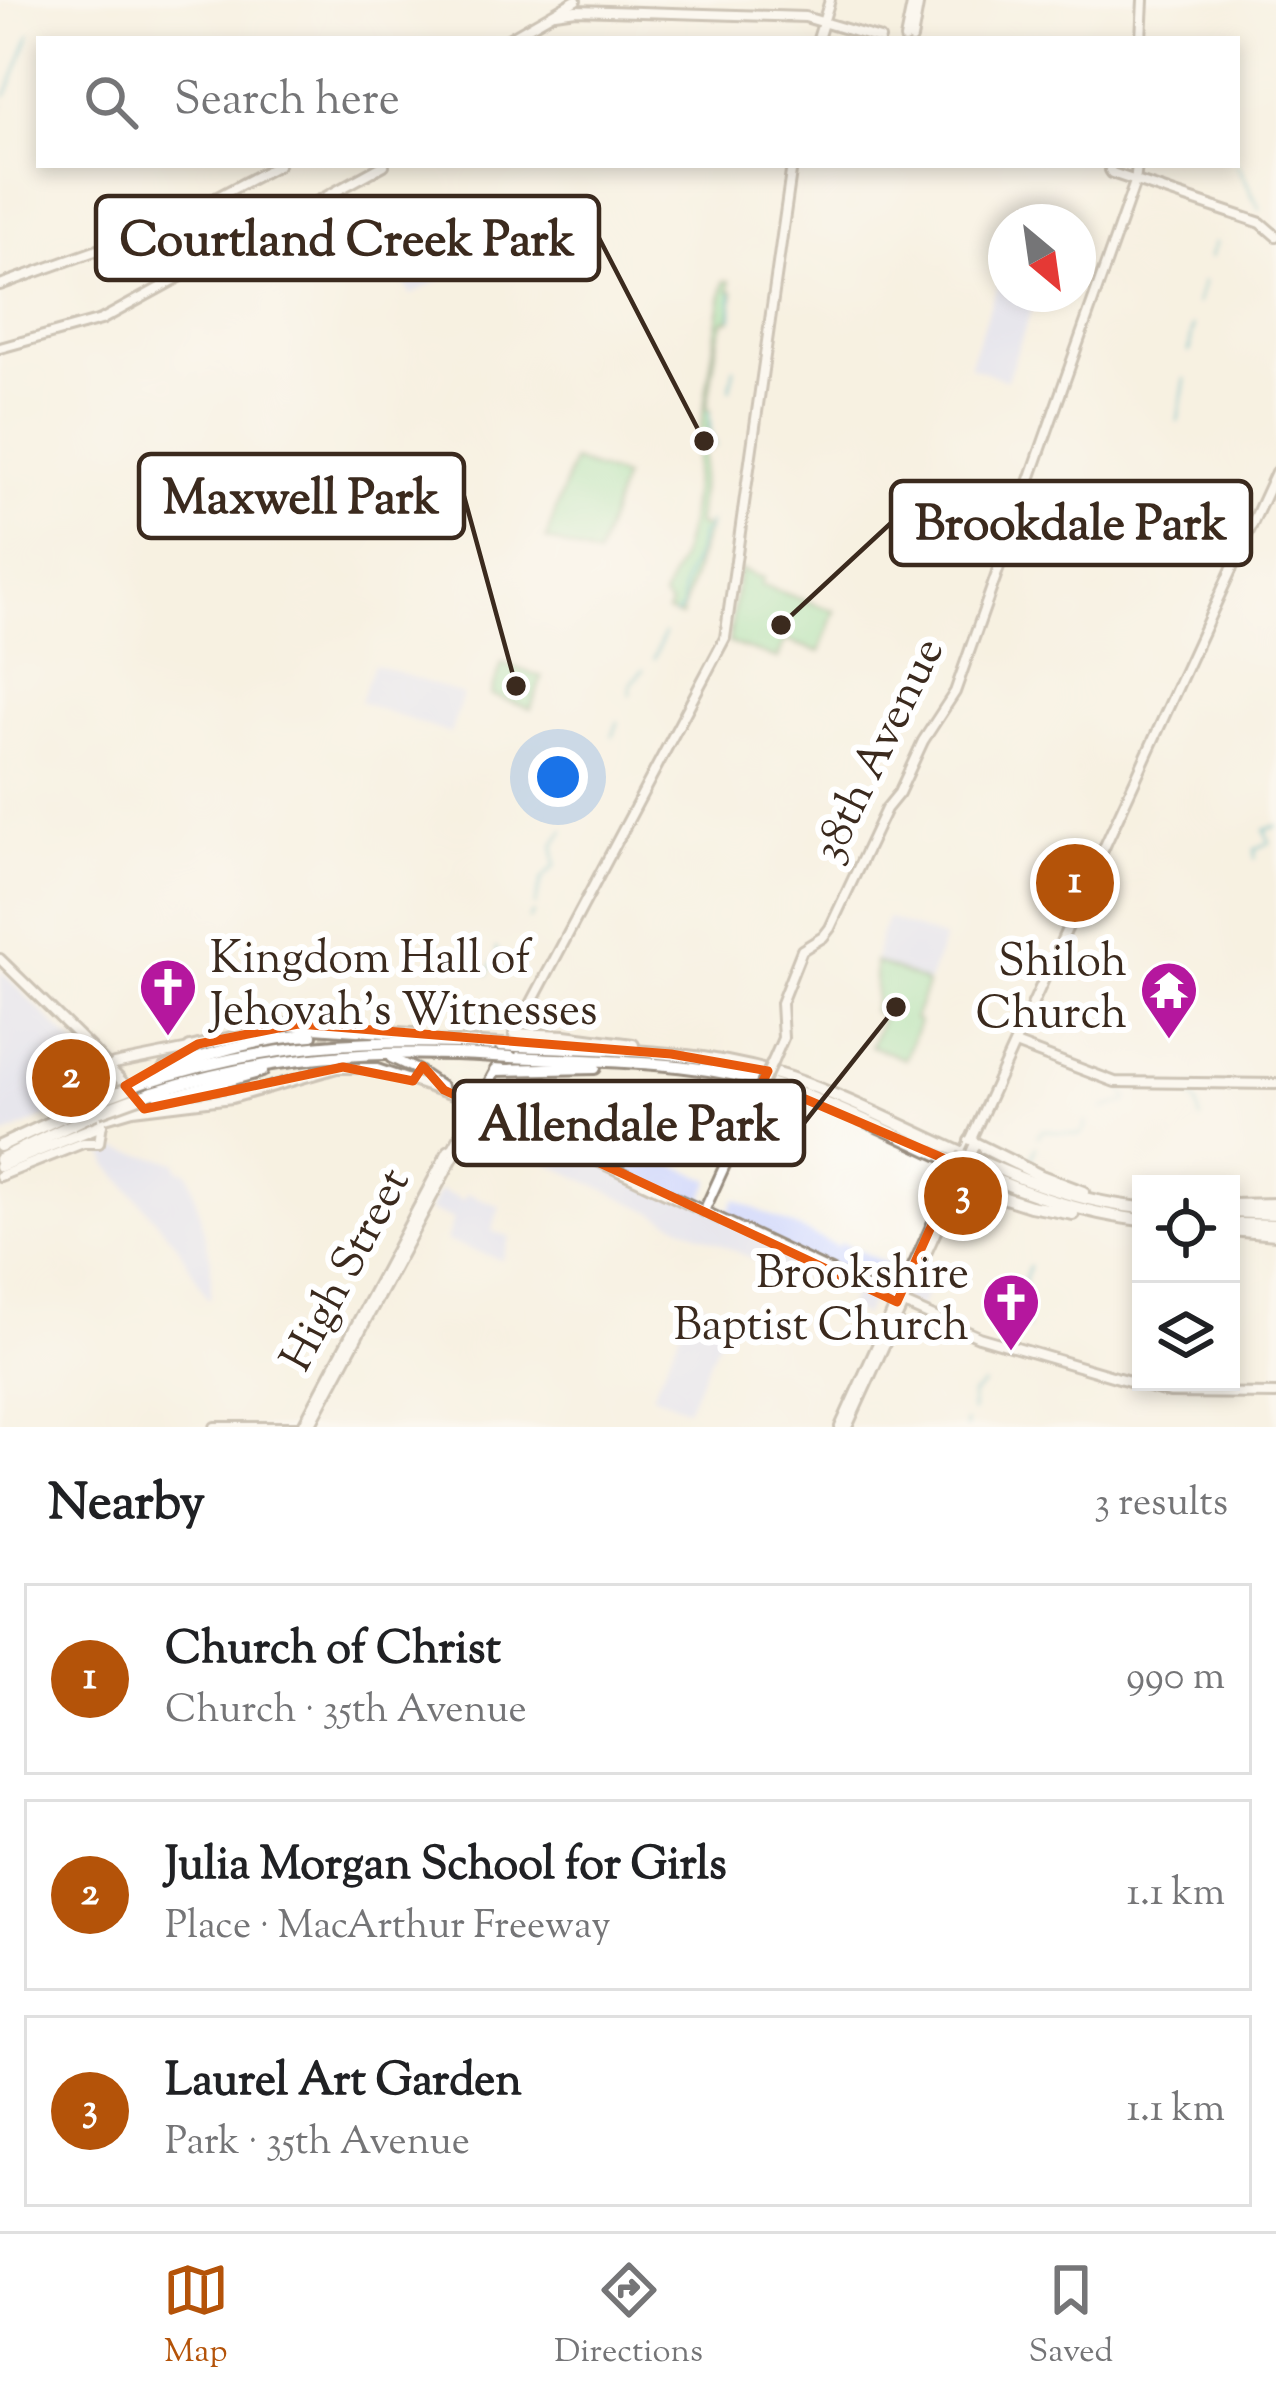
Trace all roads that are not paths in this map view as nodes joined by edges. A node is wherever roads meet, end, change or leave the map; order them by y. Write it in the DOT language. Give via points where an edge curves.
graph roads {
  1 [pos="576,0"];
  2 [pos="830,0"];
  3 [pos="916,0"];
  4 [pos="1143,0"];
  5 [pos="555,13"];
  6 [pos="824,21"];
  7 [pos="513,36"];
  8 [pos="819,36"];
  9 [pos="871,36"];
  10 [pos="910,36"];
  11 [pos="1141,36"];
  12 [pos="272,168"];
  13 [pos="379,168"];
  14 [pos="791,168"];
  15 [pos="1104,168"];
  16 [pos="1137,168"];
  17 [pos="1136,180"];
  18 [pos="1276,236"];
  19 [pos="0,285"];
  20 [pos="0,348"];
  21 [pos="1276,472"];
  22 [pos="0,959"];
  23 [pos="317,1036"];
  24 [pos="1015,1044"];
  25 [pos="514,1045"];
  26 [pos="190,1048"];
  27 [pos="497,1050"];
  28 [pos="353,1053"];
  29 [pos="391,1058"];
  30 [pos="411,1067"];
  31 [pos="110,1069"];
  32 [pos="700,1069"];
  33 [pos="496,1070"];
  34 [pos="413,1081"];
  35 [pos="1276,1084"];
  36 [pos="131,1085"];
  37 [pos="444,1090"];
  38 [pos="478,1104"];
  39 [pos="143,1109"];
  40 [pos="100,1114"];
  41 [pos="973,1141"];
  42 [pos="0,1146"];
  43 [pos="0,1162"];
  44 [pos="0,1176"];
  45 [pos="956,1180"];
  46 [pos="1240,1209"];
  47 [pos="1276,1209"];
  48 [pos="1132,1210"];
  49 [pos="704,1211"];
  50 [pos="1119,1212"];
  51 [pos="1132,1217"];
  52 [pos="1240,1227"];
  53 [pos="1276,1229"];
  54 [pos="900,1304"];
  55 [pos="1276,1394"];
  56 [pos="215,1427"];
  57 [pos="304,1427"];
  58 [pos="843,1427"];
  1 -- 5 [label="main road"];
  2 -- 6 [label="main road"];
  3 -- 10 [label="main road"];
  4 -- 11 [label="main road"];
  5 -- 6 [label="main road"];
  5 -- 7 [label="main road"];
  6 -- 8 [label="main road"];
  6 -- 9 [label="main road"];
  12 -- 19 [label="main road" via="165,225"];
  13 -- 20 [label="main road" via="101,320"];
  14 -- 25 [label="main road, High Street" via="725,638"];
  15 -- 17 [label="main road"];
  16 -- 17 [label="main road, 38th Avenue"];
  17 -- 18 [label="main road" via="1261,223"];
  17 -- 49 [label="main road, 38th Avenue, bridge" via="951,700 886,809 830,928 802,950 782,1003 783,1038"];
  21 -- 24 [label="main road"];
  22 -- 31 [label="main road"];
  23 -- 26 [label="main road"];
  23 -- 36 [label="highway" via="216,1052"];
  24 -- 35 [label="main road" via="1115,1082"];
  24 -- 41 [label="main road"];
  25 -- 27 [label="highway, bridge"];
  25 -- 32 [label="highway"];
  25 -- 33 [label="main road, High Street"];
  25 -- 50 [label="highway" via="747,1066 842,1099 1010,1176"];
  26 -- 27 [label="highway" via="298,1024"];
  26 -- 31 [label="main road"];
  27 -- 28 [label="highway"];
  27 -- 36 [label="highway" via="421,1040 338,1043"];
  28 -- 36 [label="highway" via="167,1097"];
  28 -- 40 [label="highway, bridge" via="204,1077"];
  29 -- 30 [label="main road"];
  30 -- 34 [label="main road"];
  30 -- 37 [label="main road"];
  31 -- 36 [label="main road"];
  31 -- 40 [label="main road"];
  32 -- 33 [label="highway"];
  32 -- 50 [label="highway" via="790,1090 1061,1205"];
  33 -- 38 [label="main road, High Street"];
  34 -- 37 [label="main road"];
  34 -- 39 [label="main road" via="349,1066 232,1098"];
  36 -- 39 [label="main road"];
  36 -- 40 [label="highway, bridge"];
  37 -- 38 [label="main road"];
  38 -- 49 [label="main road"];
  38 -- 57 [label="main road, High Street"];
  39 -- 40 [label="main road"];
  40 -- 42 [label="highway"];
  40 -- 43 [label="highway"];
  40 -- 44 [label="main road" via="98,1143"];
  41 -- 45 [label="main road, bridge"];
  41 -- 50 [label="highway"];
  45 -- 50 [label="highway" via="1045,1209"];
  45 -- 54 [label="main road"];
  46 -- 47 [label="highway"];
  48 -- 50 [label="highway"];
  49 -- 54 [label="main road"];
  50 -- 51 [label="highway"];
  52 -- 53 [label="highway"];
  54 -- 55 [label="main road" via="979,1337 1170,1393"];
  54 -- 58 [label="main road"];
  56 -- 57 [label="main road"];
}
